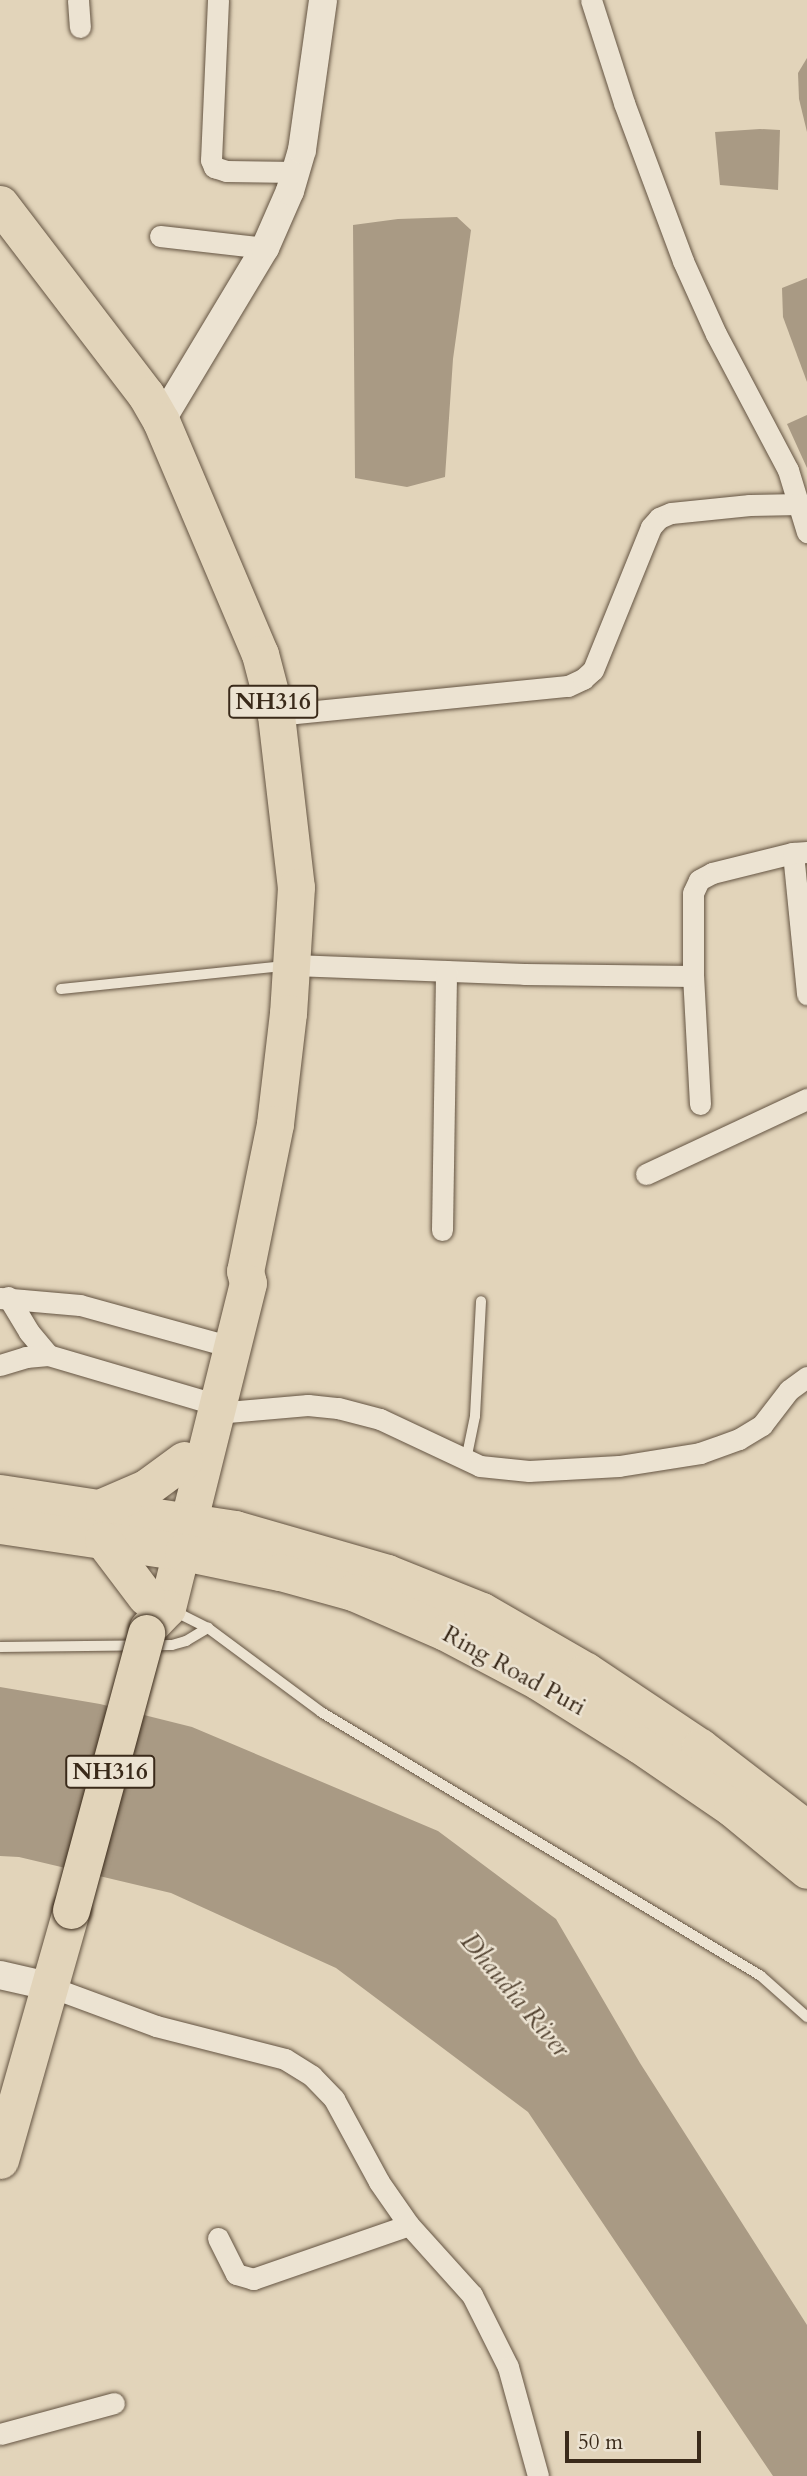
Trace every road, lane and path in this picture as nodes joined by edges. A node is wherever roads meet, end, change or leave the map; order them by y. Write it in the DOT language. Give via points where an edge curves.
graph roads {
  1 [pos="78,0"];
  2 [pos="218,0"];
  3 [pos="323,0"];
  4 [pos="591,0"];
  5 [pos="80,27"];
  6 [pos="296,172"];
  7 [pos="0,204"];
  8 [pos="160,236"];
  9 [pos="265,248"];
  10 [pos="161,421"];
  11 [pos="800,504"];
  12 [pos="807,532"];
  13 [pos="276,715"];
  14 [pos="800,852"];
  15 [pos="293,965"];
  16 [pos="446,971"];
  17 [pos="693,976"];
  18 [pos="61,989"];
  19 [pos="807,994"];
  20 [pos="807,1099"];
  21 [pos="700,1104"];
  22 [pos="646,1174"];
  23 [pos="442,1230"];
  24 [pos="245,1270"];
  25 [pos="4,1298"];
  26 [pos="481,1301"];
  27 [pos="217,1343"];
  28 [pos="48,1355"];
  29 [pos="0,1365"];
  30 [pos="807,1377"];
  31 [pos="208,1406"];
  32 [pos="466,1460"];
  33 [pos="193,1463"];
  34 [pos="0,1493"];
  35 [pos="103,1523"];
  36 [pos="0,1525"];
  37 [pos="235,1529"];
  38 [pos="174,1535"];
  39 [pos="245,1564"];
  40 [pos="155,1613"];
  41 [pos="208,1628"];
  42 [pos="0,1647"];
  43 [pos="807,1829"];
  44 [pos="807,1870"];
  45 [pos="0,1975"];
  46 [pos="48,1986"];
  47 [pos="807,2017"];
  48 [pos="0,2160"];
  49 [pos="409,2225"];
  50 [pos="218,2238"];
  51 [pos="114,2403"];
  52 [pos="0,2434"];
  53 [pos="538,2476"];
  1 -- 5 [label="street"];
  2 -- 6 [label="street" via="214,167 226,172"];
  3 -- 6 [label="street"];
  4 -- 11 [label="street" via="683,261 788,470"];
  6 -- 9 [label="street"];
  7 -- 10 [label="highway, NH316"];
  8 -- 9 [label="street"];
  9 -- 10 [label="street"];
  10 -- 13 [label="highway, NH316" via="260,654"];
  11 -- 12 [label="street"];
  11 -- 13 [label="street" via="750,505 659,518 651,527 593,670 583,680 568,686"];
  13 -- 15 [label="highway, NH316" via="296,887"];
  14 -- 17 [label="street" via="699,880 693,893"];
  14 -- 19 [label="street"];
  15 -- 16 [label="street"];
  15 -- 18 [label="lane"];
  15 -- 24 [label="highway, NH316" via="275,1124"];
  16 -- 17 [label="street"];
  16 -- 23 [label="street"];
  17 -- 21 [label="street"];
  20 -- 22 [label="street"];
  24 -- 27 [label="highway, NH316" via="234,1280"];
  24 -- 31 [label="highway, NH316" via="248,1283"];
  25 -- 27 [label="street" via="80,1305"];
  25 -- 28 [label="street"];
  26 -- 32 [label="lane" via="475,1416"];
  27 -- 31 [label="highway, NH316"];
  28 -- 29 [label="street"];
  28 -- 31 [label="street"];
  30 -- 32 [label="street" via="789,1390 762,1425 739,1440 700,1453 529,1471 500,1470"];
  31 -- 32 [label="street" via="338,1408 380,1419"];
  31 -- 33 [label="highway, NH316"];
  33 -- 35 [label="highway" via="146,1488"];
  33 -- 37 [label="highway"];
  33 -- 38 [label="highway, NH316"];
  34 -- 35 [label="highway"];
  35 -- 36 [label="highway"];
  35 -- 38 [label="highway"];
  35 -- 40 [label="highway"];
  37 -- 38 [label="highway, Ring Road Puri"];
  37 -- 43 [label="highway, Ring Road Puri" via="387,1573 482,1611 586,1671 700,1747"];
  38 -- 39 [label="highway, Ring Road Puri"];
  38 -- 40 [label="highway, NH316"];
  39 -- 40 [label="highway"];
  39 -- 44 [label="highway, Ring Road Puri" via="353,1592 445,1632 527,1675 732,1808"];
  40 -- 41 [label="lane"];
  40 -- 46 [label="highway, NH316, bridge"];
  41 -- 42 [label="lane" via="172,1644"];
  41 -- 47 [label="lane" via="331,1718 761,1976"];
  45 -- 46 [label="street"];
  46 -- 48 [label="highway, NH316"];
  46 -- 49 [label="street" via="156,2026 285,2059 312,2076 334,2099 379,2182"];
  49 -- 50 [label="street" via="254,2279 236,2274"];
  49 -- 53 [label="street" via="472,2295 508,2367"];
  51 -- 52 [label="street"];
}
